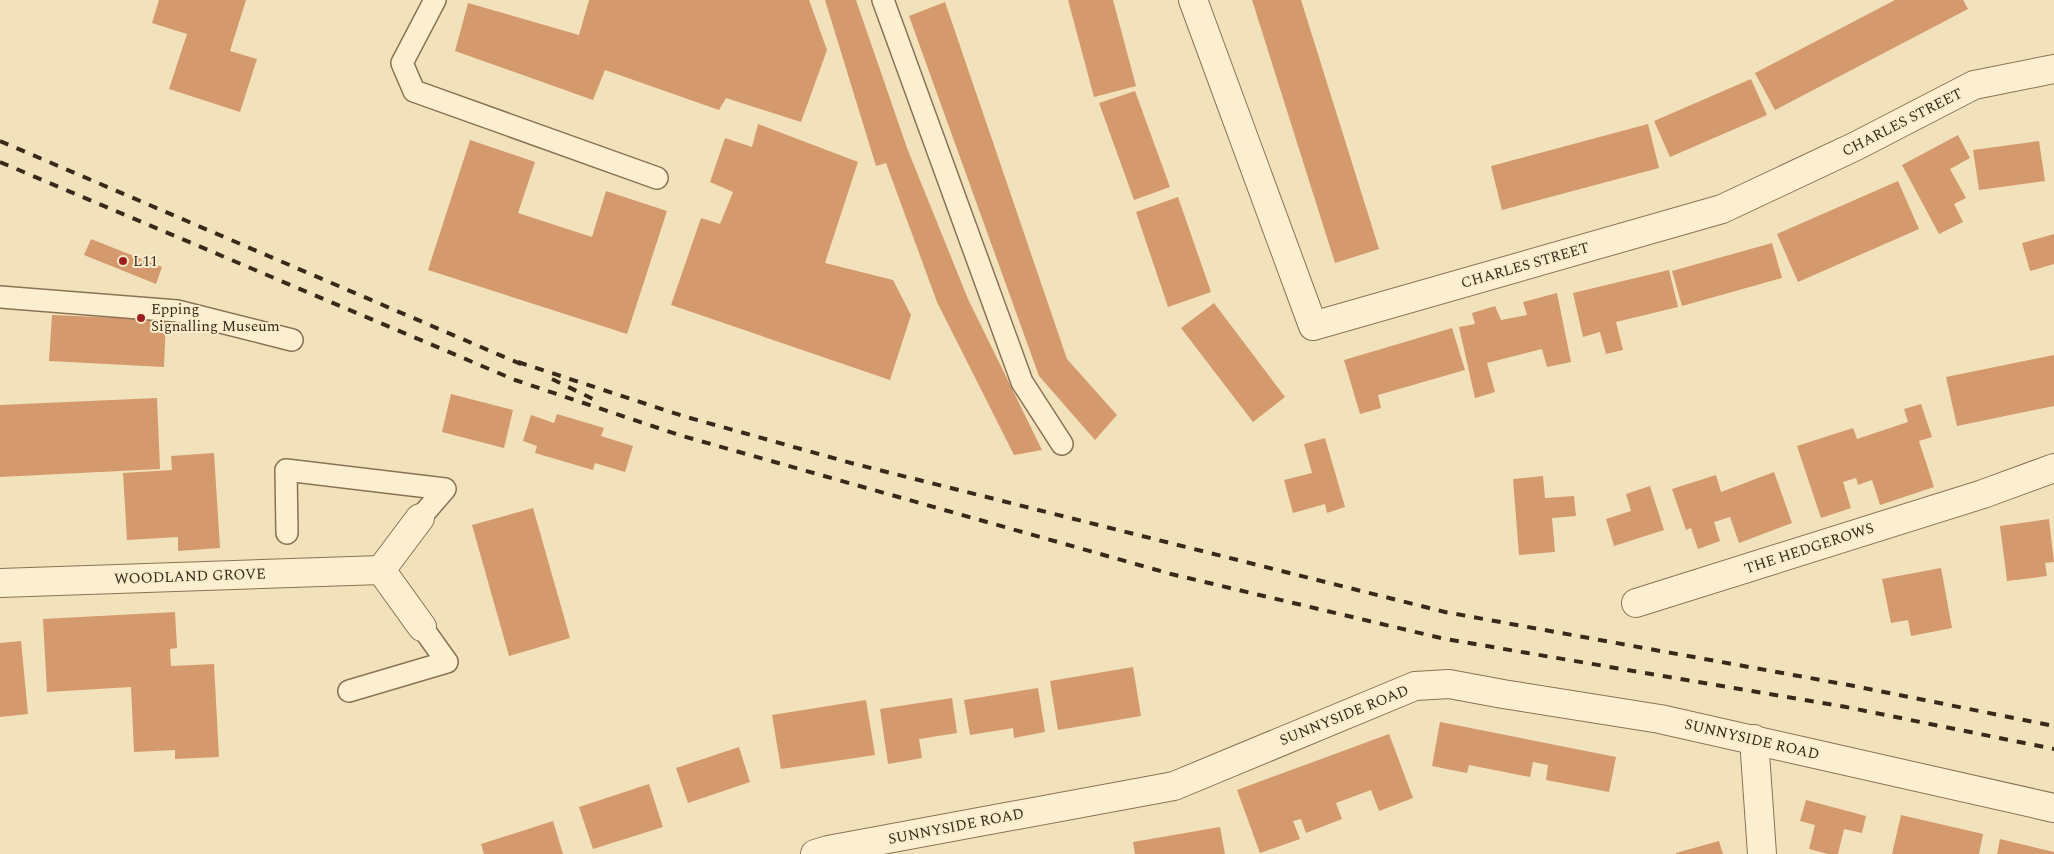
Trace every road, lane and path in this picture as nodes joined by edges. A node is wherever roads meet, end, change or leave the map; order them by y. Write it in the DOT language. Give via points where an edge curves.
graph roads {
  1 [pos="435,0"];
  2 [pos="883,0"];
  3 [pos="1193,0"];
  4 [pos="2054,69"];
  5 [pos="657,178"];
  6 [pos="0,297"];
  7 [pos="292,340"];
  8 [pos="1062,444"];
  9 [pos="2054,468"];
  10 [pos="420,518"];
  11 [pos="287,532"];
  12 [pos="380,570"];
  13 [pos="0,583"];
  14 [pos="1636,603"];
  15 [pos="422,627"];
  16 [pos="349,691"];
  17 [pos="1754,739"];
  18 [pos="2054,808"];
  19 [pos="815,854"];
  20 [pos="1762,854"];
  1 -- 5 [label="lane" via="402,62 414,91"];
  2 -- 8 [label="lane" via="1022,382"];
  3 -- 4 [label="street, CHARLES STREET" via="1313,326 1722,209 1856,146 1974,85"];
  6 -- 7 [label="lane" via="177,310"];
  9 -- 14 [label="street, THE HEDGEROWS" via="1983,494"];
  10 -- 11 [label="lane" via="445,489 286,470"];
  10 -- 12 [label="street"];
  12 -- 13 [label="street, WOODLAND GROVE"];
  12 -- 15 [label="street"];
  15 -- 16 [label="lane" via="446,662"];
  17 -- 18 [label="street, SUNNYSIDE ROAD"];
  17 -- 19 [label="street, SUNNYSIDE ROAD" via="1660,719 1449,684 1415,686 1174,786"];
  17 -- 20 [label="street"];
}
